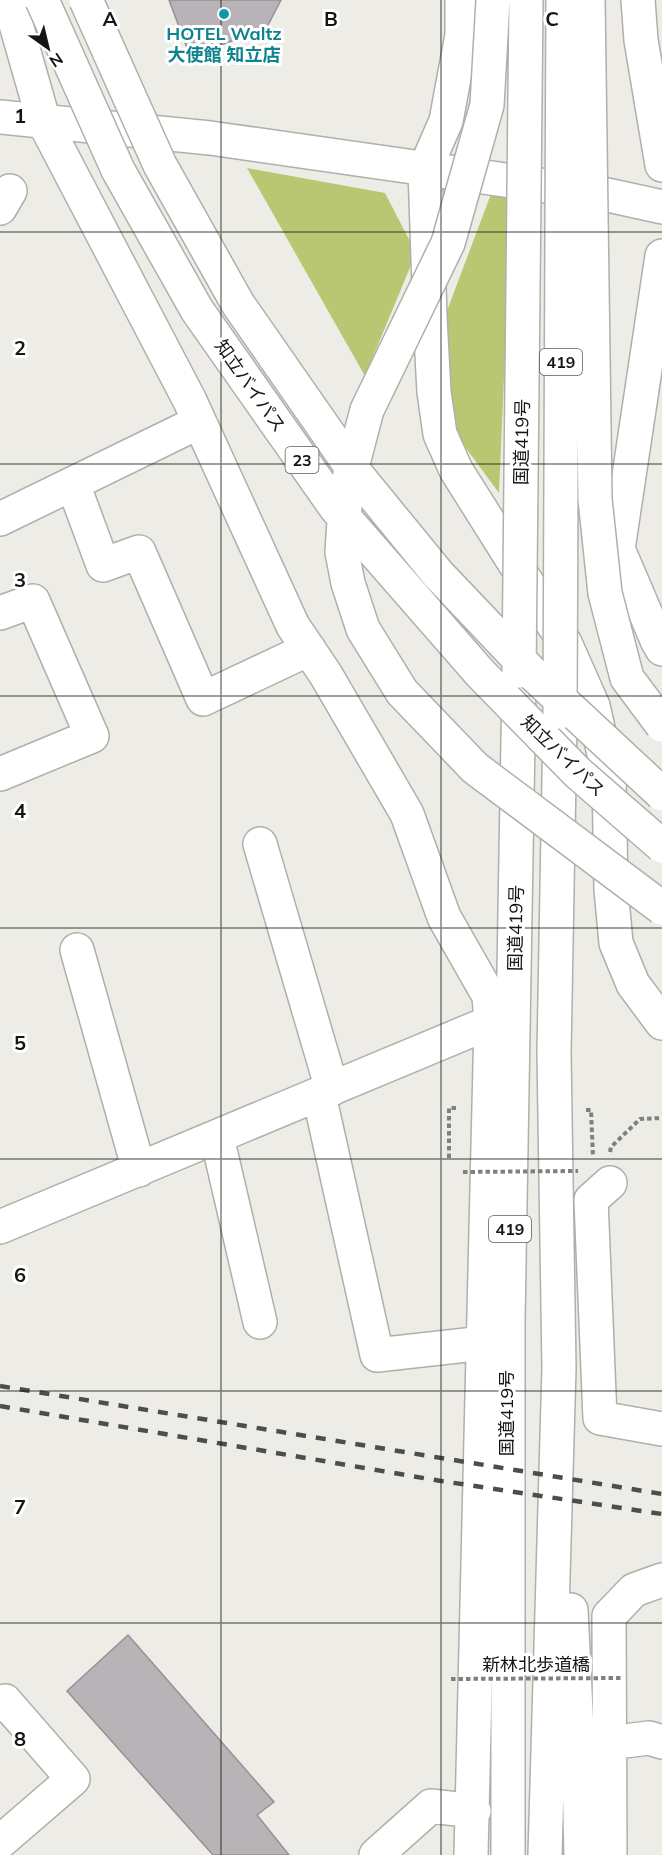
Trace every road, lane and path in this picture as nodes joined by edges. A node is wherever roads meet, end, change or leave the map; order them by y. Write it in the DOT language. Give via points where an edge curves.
graph roads {
  1 [pos="42,0"];
  2 [pos="87,0"];
  3 [pos="462,0"];
  4 [pos="493,0"];
  5 [pos="526,0"];
  6 [pos="563,0"];
  7 [pos="588,0"];
  8 [pos="638,0"];
  9 [pos="10,1"];
  10 [pos="0,117"];
  11 [pos="44,122"];
  12 [pos="662,165"];
  13 [pos="425,169"];
  14 [pos="662,207"];
  15 [pos="662,256"];
  16 [pos="199,422"];
  17 [pos="73,484"];
  18 [pos="0,519"];
  19 [pos="0,613"];
  20 [pos="660,645"];
  21 [pos="309,650"];
  22 [pos="662,725"];
  23 [pos="0,774"];
  24 [pos="662,794"];
  25 [pos="260,844"];
  26 [pos="662,846"];
  27 [pos="662,908"];
  28 [pos="77,950"];
  29 [pos="491,1023"];
  30 [pos="662,1023"];
  31 [pos="325,1092"];
  32 [pos="463,1108"];
  33 [pos="662,1118"];
  34 [pos="217,1137"];
  35 [pos="449,1158"];
  36 [pos="140,1170"];
  37 [pos="578,1171"];
  38 [pos="463,1172"];
  39 [pos="610,1183"];
  40 [pos="0,1225"];
  41 [pos="260,1322"];
  42 [pos="484,1343"];
  43 [pos="559,1368"];
  44 [pos="662,1429"];
  45 [pos="662,1580"];
  46 [pos="622,1678"];
  47 [pos="451,1679"];
  48 [pos="0,1705"];
  49 [pos="662,1742"];
  50 [pos="608,1743"];
  51 [pos="474,1811"];
  52 [pos="0,1842"];
  53 [pos="376,1855"];
  54 [pos="471,1855"];
  55 [pos="508,1855"];
  56 [pos="545,1855"];
  57 [pos="580,1855"];
  58 [pos="610,1855"];
  1 -- 26 [label="main road, 知立バイパス / 23, bridge" via="118,170 197,310 336,508 480,673 578,773"];
  2 -- 24 [label="main road, 知立バイパス / 23, bridge" via="160,165 238,304 357,475 438,574 559,698"];
  3 -- 13 [label="main road" via="462,35 446,121"];
  4 -- 27 [label="main road, bridge" via="487,105 448,243 367,410 346,490 342,552 363,629 402,692 475,768"];
  5 -- 55 [label="main road, 国道419号 / 419, bridge" via="507,1320"];
  6 -- 43 [label="main road, 419, bridge" via="560,723 554,1053"];
  7 -- 22 [label="main road, bridge" via="595,499 606,593 627,678"];
  8 -- 12 [label="main road"];
  9 -- 11 [label="main road"];
  10 -- 11 [label="main road"];
  11 -- 13 [label="main road" via="210,138"];
  11 -- 16 [label="main road"];
  13 -- 14 [label="main road" via="603,194"];
  13 -- 30 [label="main road" via="430,328 440,434 456,470 565,643 593,706 609,776 616,943 633,984"];
  15 -- 20 [label="main road" via="618,549"];
  16 -- 17 [label="main road"];
  16 -- 21 [label="main road" via="293,626"];
  17 -- 18 [label="main road"];
  17 -- 21 [label="main road" via="103,565 139,552 203,699"];
  19 -- 23 [label="main road" via="33,601 92,736"];
  21 -- 29 [label="main road" via="407,814 444,918 489,996"];
  25 -- 31 [label="main road"];
  28 -- 36 [label="main road"];
  29 -- 31 [label="main road"];
  29 -- 42 [label="main road"];
  31 -- 34 [label="main road"];
  31 -- 42 [label="main road" via="377,1355"];
  32 -- 35 [label="path" via="449,1108"];
  33 -- 39 [label="path" via="640,1119 610,1147"];
  34 -- 36 [label="main road"];
  34 -- 41 [label="main road"];
  36 -- 40 [label="main road"];
  37 -- 38 [label="path, bridge"];
  39 -- 44 [label="main road" via="591,1200 600,1418"];
  42 -- 51 [label="main road"];
  43 -- 56 [label="main road, 419"];
  43 -- 57 [label="main road, 419"];
  45 -- 50 [label="main road" via="634,1590 609,1616"];
  46 -- 47 [label="path, 新林北歩道橋, bridge"];
  48 -- 52 [label="main road" via="5,1701 74,1779"];
  49 -- 50 [label="main road" via="649,1738"];
  50 -- 58 [label="main road"];
  51 -- 53 [label="main road" via="431,1806"];
  51 -- 54 [label="main road"];
}
